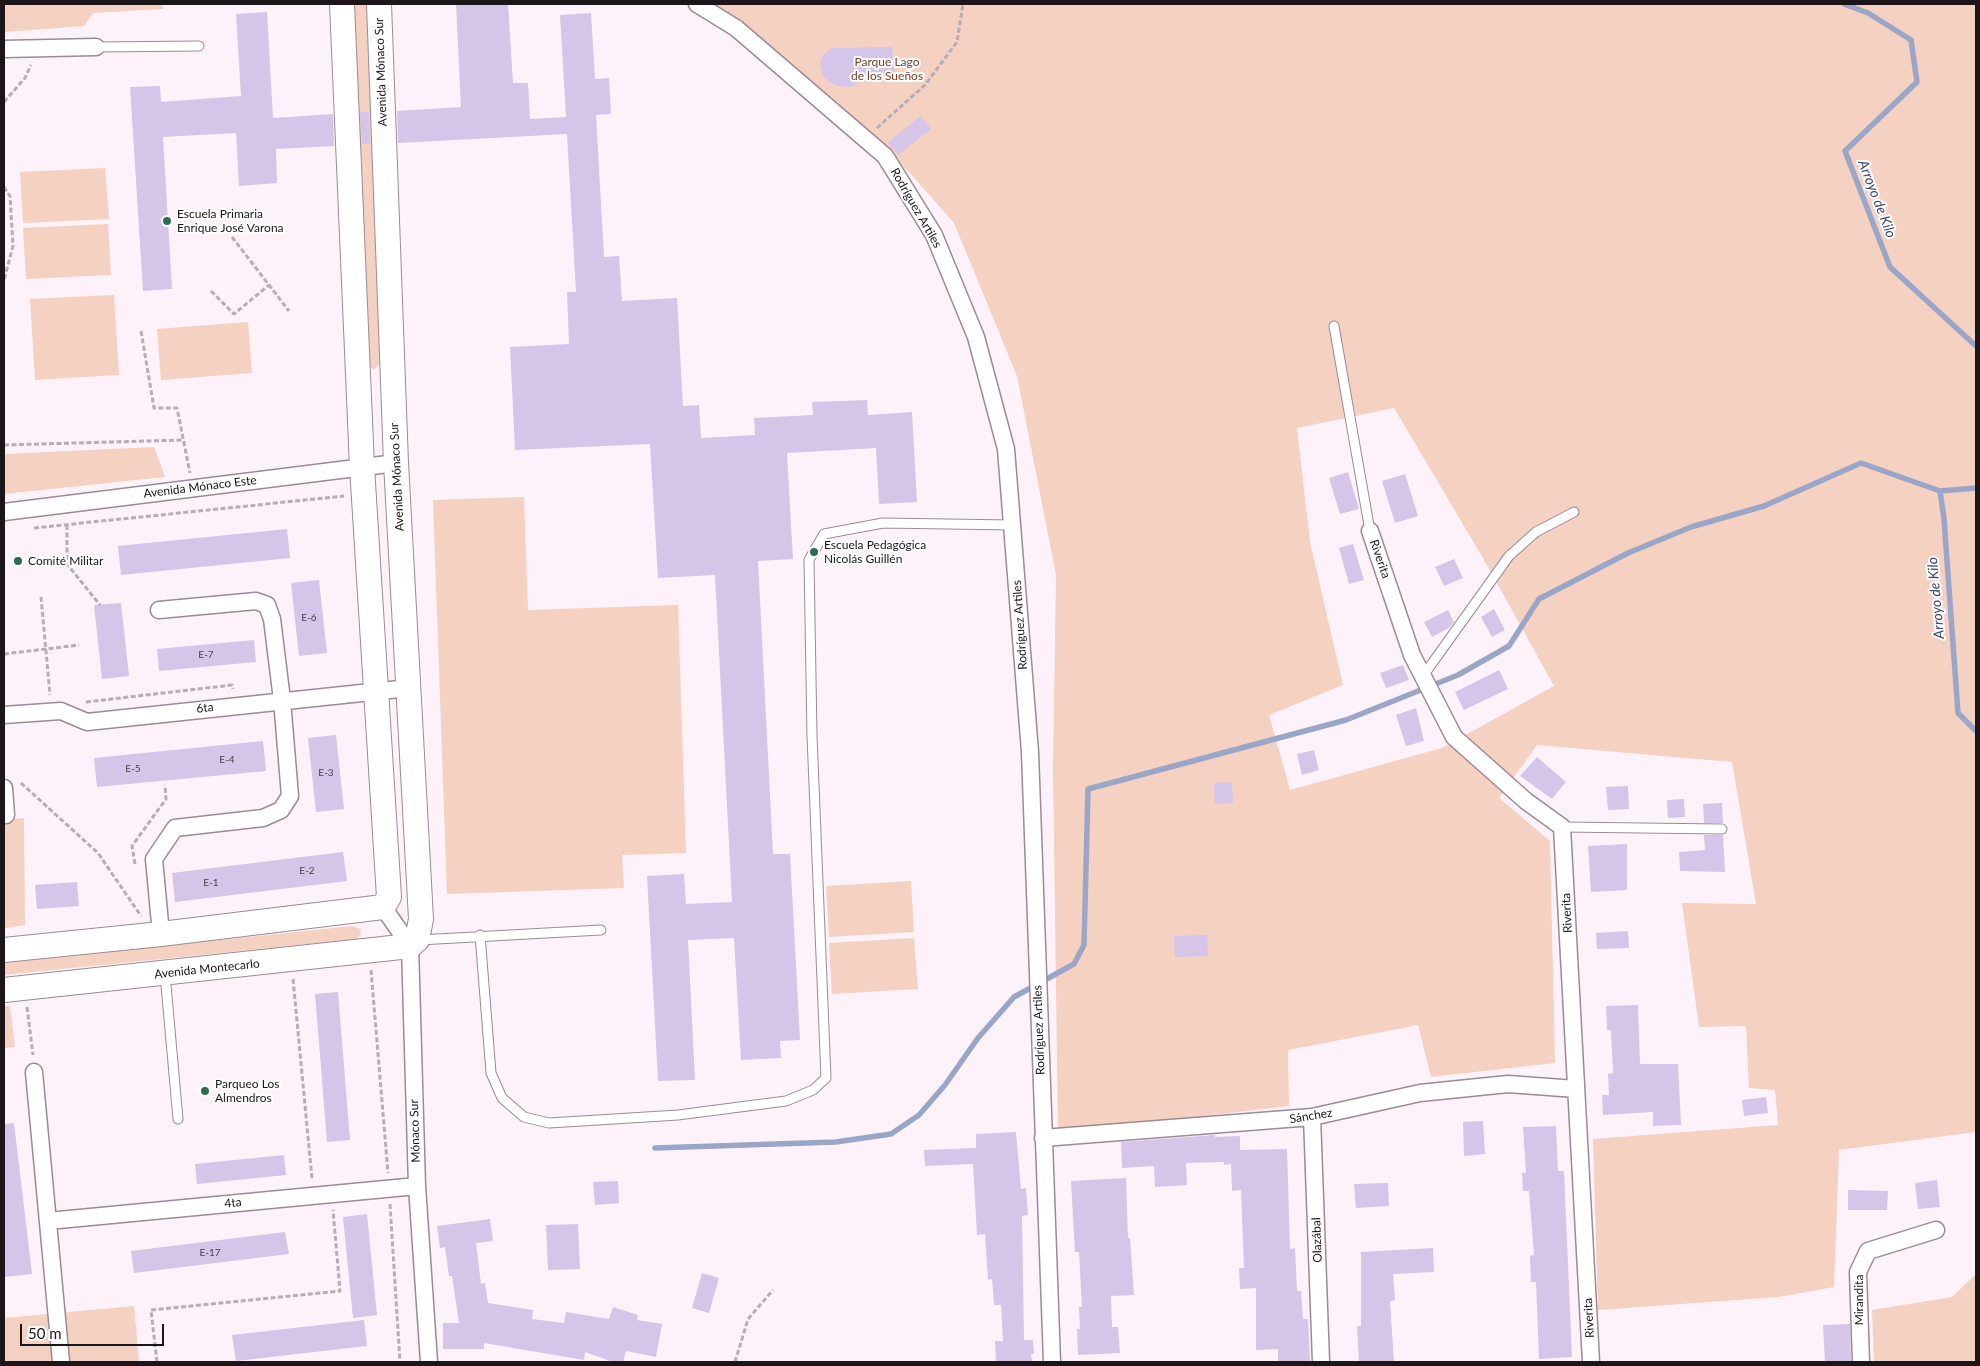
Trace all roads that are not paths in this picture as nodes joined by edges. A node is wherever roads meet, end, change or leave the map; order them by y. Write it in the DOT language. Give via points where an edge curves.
graph roads {
  1 [pos="342,4"];
  2 [pos="379,4"];
  3 [pos="697,4"];
  4 [pos="199,46"];
  5 [pos="96,47"];
  6 [pos="4,49"];
  7 [pos="1334,326"];
  8 [pos="396,463"];
  9 [pos="362,467"];
  10 [pos="4,512"];
  11 [pos="1574,512"];
  12 [pos="1012,525"];
  13 [pos="1370,531"];
  14 [pos="159,610"];
  15 [pos="1423,676"];
  16 [pos="409,688"];
  17 [pos="376,691"];
  18 [pos="282,700"];
  19 [pos="4,715"];
  20 [pos="11,784"];
  21 [pos="6,815"];
  22 [pos="1562,827"];
  23 [pos="1722,829"];
  24 [pos="383,907"];
  25 [pos="601,930"];
  26 [pos="161,934"];
  27 [pos="480,935"];
  28 [pos="414,943"];
  29 [pos="4,950"];
  30 [pos="165,974"];
  31 [pos="12,997"];
  32 [pos="34,1072"];
  33 [pos="1576,1088"];
  34 [pos="1312,1118"];
  35 [pos="178,1119"];
  36 [pos="1043,1138"];
  37 [pos="417,1186"];
  38 [pos="48,1221"];
  39 [pos="1936,1230"];
  40 [pos="61,1362"];
  41 [pos="429,1362"];
  42 [pos="1052,1362"];
  43 [pos="1321,1362"];
  44 [pos="1591,1362"];
  45 [pos="1861,1362"];
  1 -- 9 [label="main road"];
  2 -- 8 [label="main road, Avenida Mónaco Sur"];
  3 -- 12 [label="street, Rodríguez Artiles" via="736,28 885,156 934,234 976,337 1006,449"];
  4 -- 5 [label="lane"];
  5 -- 6 [label="street"];
  7 -- 13 [label="lane"];
  8 -- 9 [label="street, Avenida Mónaco Este"];
  8 -- 16 [label="main road, Avenida Mónaco Sur"];
  9 -- 10 [label="street, Avenida Mónaco Este"];
  9 -- 17 [label="main road"];
  11 -- 15 [label="lane" via="1536,532 1509,556"];
  12 -- 27 [label="lane" via="883,523 824,534 809,560 812,736 826,1078 813,1090 786,1101 678,1115 549,1123 524,1117 502,1098 490,1073"];
  12 -- 36 [label="street, Rodríguez Artiles" via="1030,752"];
  13 -- 15 [label="street, Riverita" via="1412,654"];
  14 -- 18 [label="street" via="256,601 267,605 272,619"];
  15 -- 22 [label="street, Riverita" via="1454,737 1526,801"];
  16 -- 17 [label="street, 6ta"];
  16 -- 28 [label="main road, Avenida Mónaco Sur" via="421,919"];
  17 -- 18 [label="street, 6ta"];
  17 -- 24 [label="main road" via="389,897"];
  18 -- 19 [label="street, 6ta" via="87,722 60,711"];
  18 -- 26 [label="street" via="290,796 281,810 262,818 175,828 154,859"];
  20 -- 21 [label="street"];
  22 -- 23 [label="lane"];
  22 -- 33 [label="street, Riverita"];
  24 -- 26 [label="main road"];
  24 -- 28 [label="street"];
  25 -- 27 [label="lane"];
  26 -- 29 [label="main road"];
  27 -- 28 [label="lane"];
  28 -- 30 [label="main road, Avenida Montecarlo"];
  28 -- 37 [label="street, Mónaco Sur"];
  30 -- 31 [label="main road, Avenida Montecarlo"];
  30 -- 35 [label="lane"];
  32 -- 38 [label="street"];
  33 -- 34 [label="street, Sánchez" via="1508,1084 1420,1092"];
  33 -- 44 [label="street, Riverita"];
  34 -- 36 [label="street, Sánchez"];
  34 -- 43 [label="street, Olazábal"];
  36 -- 42 [label="street, Rodríguez Artiles"];
  37 -- 38 [label="street, 4ta"];
  37 -- 41 [label="street, Mónaco Sur"];
  38 -- 40 [label="street"];
  39 -- 45 [label="street, Mirandita" via="1868,1250 1858,1272"];
}
